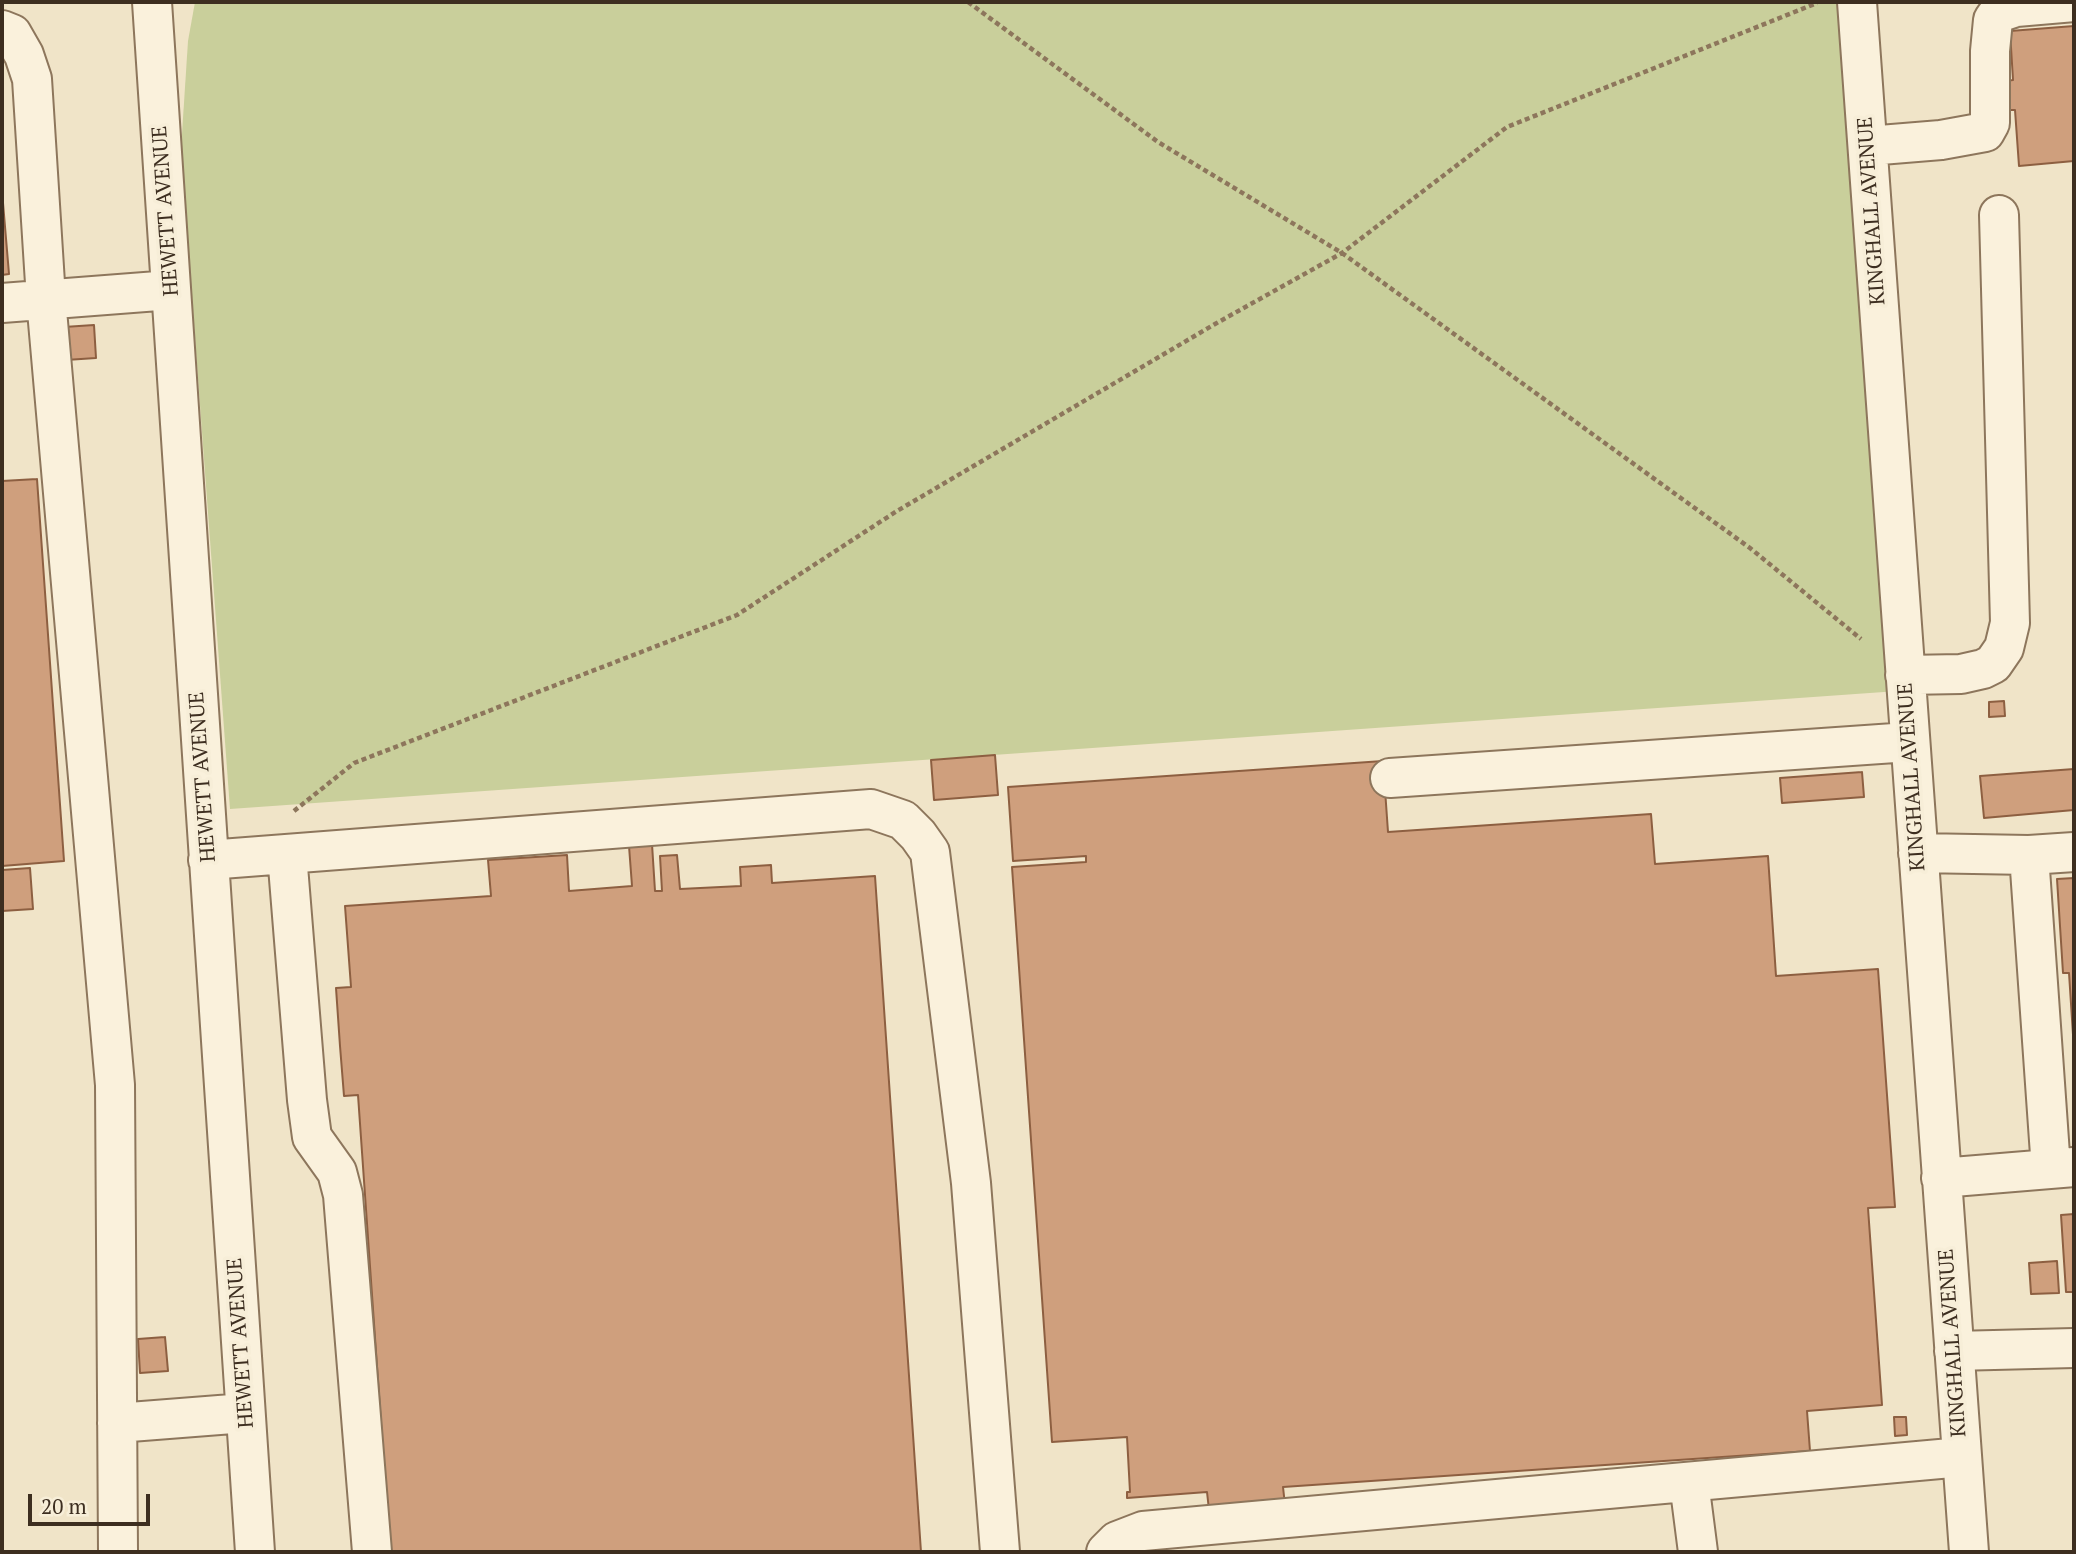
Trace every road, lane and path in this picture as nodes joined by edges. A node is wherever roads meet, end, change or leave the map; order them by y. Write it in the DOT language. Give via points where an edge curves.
graph roads {
  1 [pos="152,2"];
  2 [pos="968,2"];
  3 [pos="1821,2"];
  4 [pos="1857,2"];
  5 [pos="2074,2"];
  6 [pos="2,30"];
  7 [pos="1868,146"];
  8 [pos="1999,215"];
  9 [pos="1342,253"];
  10 [pos="171,290"];
  11 [pos="46,299"];
  12 [pos="2,303"];
  13 [pos="1905,676"];
  14 [pos="1909,742"];
  15 [pos="1390,778"];
  16 [pos="289,815"];
  17 [pos="2074,852"];
  18 [pos="1918,853"];
  19 [pos="287,854"];
  20 [pos="2029,855"];
  21 [pos="208,860"];
  22 [pos="2063,1168"];
  23 [pos="1941,1178"];
  24 [pos="2074,1348"];
  25 [pos="1954,1351"];
  26 [pos="245,1413"];
  27 [pos="117,1423"];
  28 [pos="1962,1457"];
  29 [pos="1689,1482"];
  30 [pos="118,1552"];
  31 [pos="255,1552"];
  32 [pos="372,1552"];
  33 [pos="1000,1552"];
  34 [pos="1106,1552"];
  35 [pos="1698,1552"];
  36 [pos="1969,1552"];
  1 -- 10 [label="lane, HEWETT AVENUE"];
  2 -- 9 [label="path" via="1158,142"];
  3 -- 9 [label="path" via="1507,127"];
  4 -- 7 [label="lane, KINGHALL AVENUE"];
  5 -- 7 [label="lane" via="1998,12 1993,20 1990,123 1985,132"];
  6 -- 11 [label="lane" via="12,34 33,79"];
  7 -- 13 [label="lane, KINGHALL AVENUE"];
  8 -- 13 [label="lane" via="2010,623 2004,648 1993,664 1961,674"];
  9 -- 13 [label="path" via="1750,548"];
  9 -- 16 [label="path" via="897,512 737,615 354,763"];
  10 -- 11 [label="lane"];
  10 -- 21 [label="lane, HEWETT AVENUE"];
  11 -- 12 [label="lane"];
  11 -- 27 [label="lane" via="115,1085"];
  13 -- 14 [label="lane, KINGHALL AVENUE"];
  14 -- 15 [label="lane"];
  14 -- 18 [label="lane, KINGHALL AVENUE"];
  17 -- 20 [label="lane"];
  18 -- 20 [label="lane"];
  18 -- 23 [label="lane, KINGHALL AVENUE"];
  19 -- 21 [label="lane"];
  19 -- 32 [label="lane" via="312,1138 337,1172 343,1195"];
  19 -- 33 [label="lane" via="871,809 903,820 930,852 971,1183"];
  20 -- 22 [label="lane"];
  21 -- 26 [label="lane, HEWETT AVENUE"];
  22 -- 23 [label="lane"];
  23 -- 25 [label="lane, KINGHALL AVENUE"];
  24 -- 25 [label="lane"];
  25 -- 28 [label="lane, KINGHALL AVENUE"];
  26 -- 27 [label="lane"];
  26 -- 31 [label="lane, HEWETT AVENUE"];
  27 -- 30 [label="lane"];
  28 -- 29 [label="lane"];
  28 -- 36 [label="lane, KINGHALL AVENUE"];
  29 -- 34 [label="lane" via="1143,1531 1117,1541"];
  29 -- 35 [label="lane"];
}
